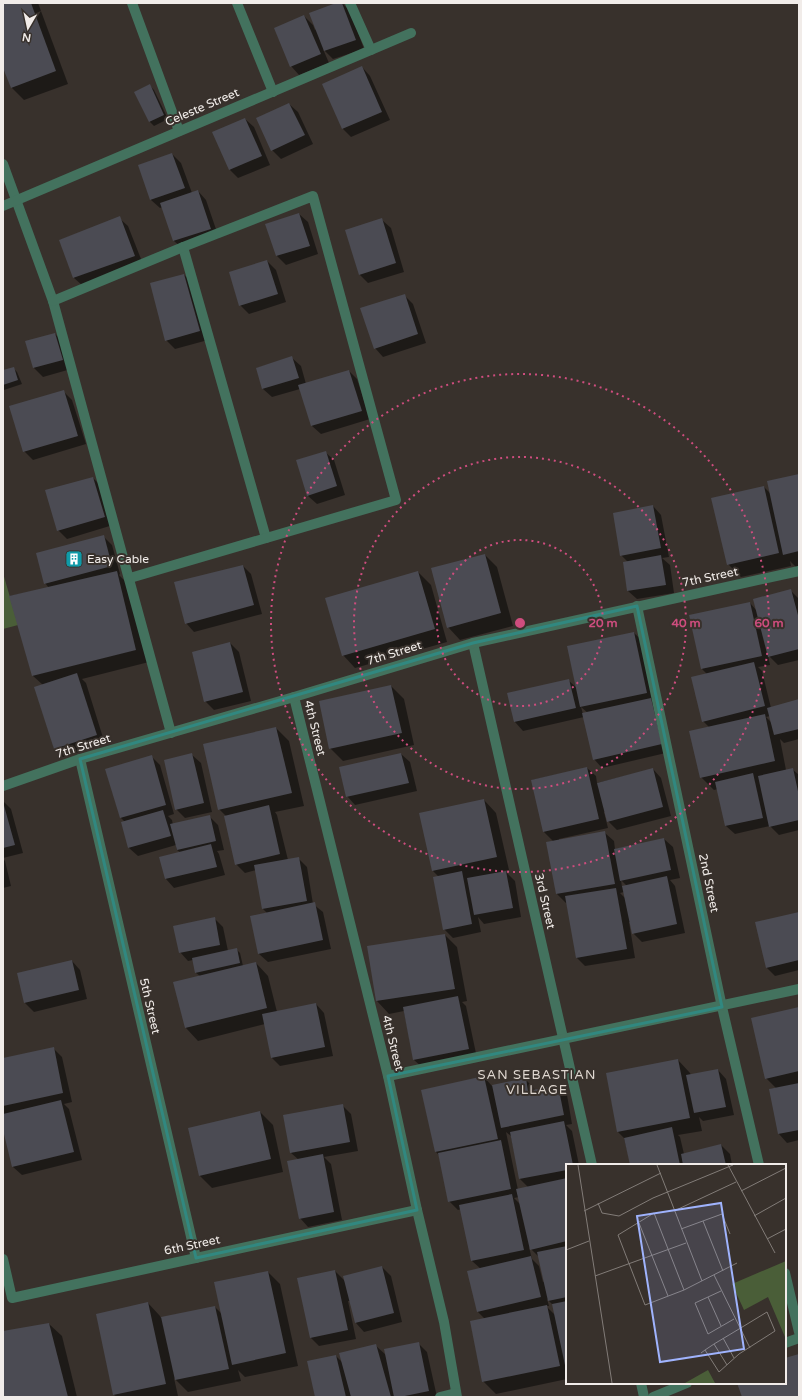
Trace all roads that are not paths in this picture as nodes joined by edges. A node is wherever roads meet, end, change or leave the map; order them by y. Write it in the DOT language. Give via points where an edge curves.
graph roads {
  1 [pos="132,3"];
  2 [pos="237,3"];
  3 [pos="350,3"];
  4 [pos="411,33"];
  5 [pos="371,50"];
  6 [pos="273,92"];
  7 [pos="179,131"];
  8 [pos="3,164"];
  9 [pos="17,200"];
  10 [pos="3,206"];
  11 [pos="183,247"];
  12 [pos="53,301"];
  13 [pos="266,538"];
  14 [pos="799,570"];
  15 [pos="130,578"];
  16 [pos="637,606"];
  17 [pos="473,643"];
  18 [pos="294,697"];
  19 [pos="171,733"];
  20 [pos="80,759"];
  21 [pos="3,786"];
  22 [pos="799,990"];
  23 [pos="722,1007"];
  24 [pos="563,1039"];
  25 [pos="388,1076"];
  26 [pos="592,1164"];
  27 [pos="759,1164"];
  28 [pos="417,1210"];
  29 [pos="196,1258"];
  30 [pos="3,1259"];
  31 [pos="786,1278"];
  32 [pos="799,1332"];
  33 [pos="799,1338"];
  34 [pos="786,1343"];
  35 [pos="641,1384"];
  36 [pos="686,1384"];
  37 [pos="456,1395"];
  38 [pos="440,1397"];
  39 [pos="644,1397"];
  40 [pos="653,1397"];
  1 -- 7 [label="street"];
  2 -- 6 [label="street"];
  3 -- 5 [label="street"];
  4 -- 5 [label="street, Celeste Street"];
  5 -- 6 [label="street, Celeste Street"];
  6 -- 7 [label="street, Celeste Street"];
  7 -- 9 [label="street, Celeste Street"];
  8 -- 9 [label="street"];
  9 -- 10 [label="street, Celeste Street"];
  9 -- 12 [label="street"];
  11 -- 12 [label="street"];
  11 -- 13 [label="street"];
  11 -- 13 [label="street" via="313,196 396,500"];
  12 -- 15 [label="street"];
  13 -- 15 [label="street"];
  14 -- 16 [label="street, 7th Street"];
  15 -- 19 [label="street"];
  16 -- 17 [label="street, 7th Street"];
  16 -- 23 [label="street, 2nd Street"];
  17 -- 18 [label="street, 7th Street"];
  17 -- 24 [label="street, 3rd Street"];
  18 -- 19 [label="street, 7th Street"];
  18 -- 25 [label="street, 4th Street"];
  19 -- 20 [label="street, 7th Street"];
  20 -- 21 [label="street, 7th Street"];
  20 -- 29 [label="street, 5th Street"];
  22 -- 23 [label="street"];
  23 -- 24 [label="street"];
  23 -- 27 [label="street, 2nd Street"];
  24 -- 25 [label="street"];
  24 -- 26 [label="street, 3rd Street"];
  25 -- 28 [label="street, 4th Street"];
  28 -- 29 [label="street, 6th Street"];
  28 -- 37 [label="street, 4th Street" via="444,1322"];
  29 -- 30 [label="street, 6th Street" via="12,1298"];
  31 -- 32 [label="street"];
  33 -- 34 [label="street"];
  35 -- 39 [label="street"];
  36 -- 40 [label="street"];
  37 -- 38 [label="street"];
}
